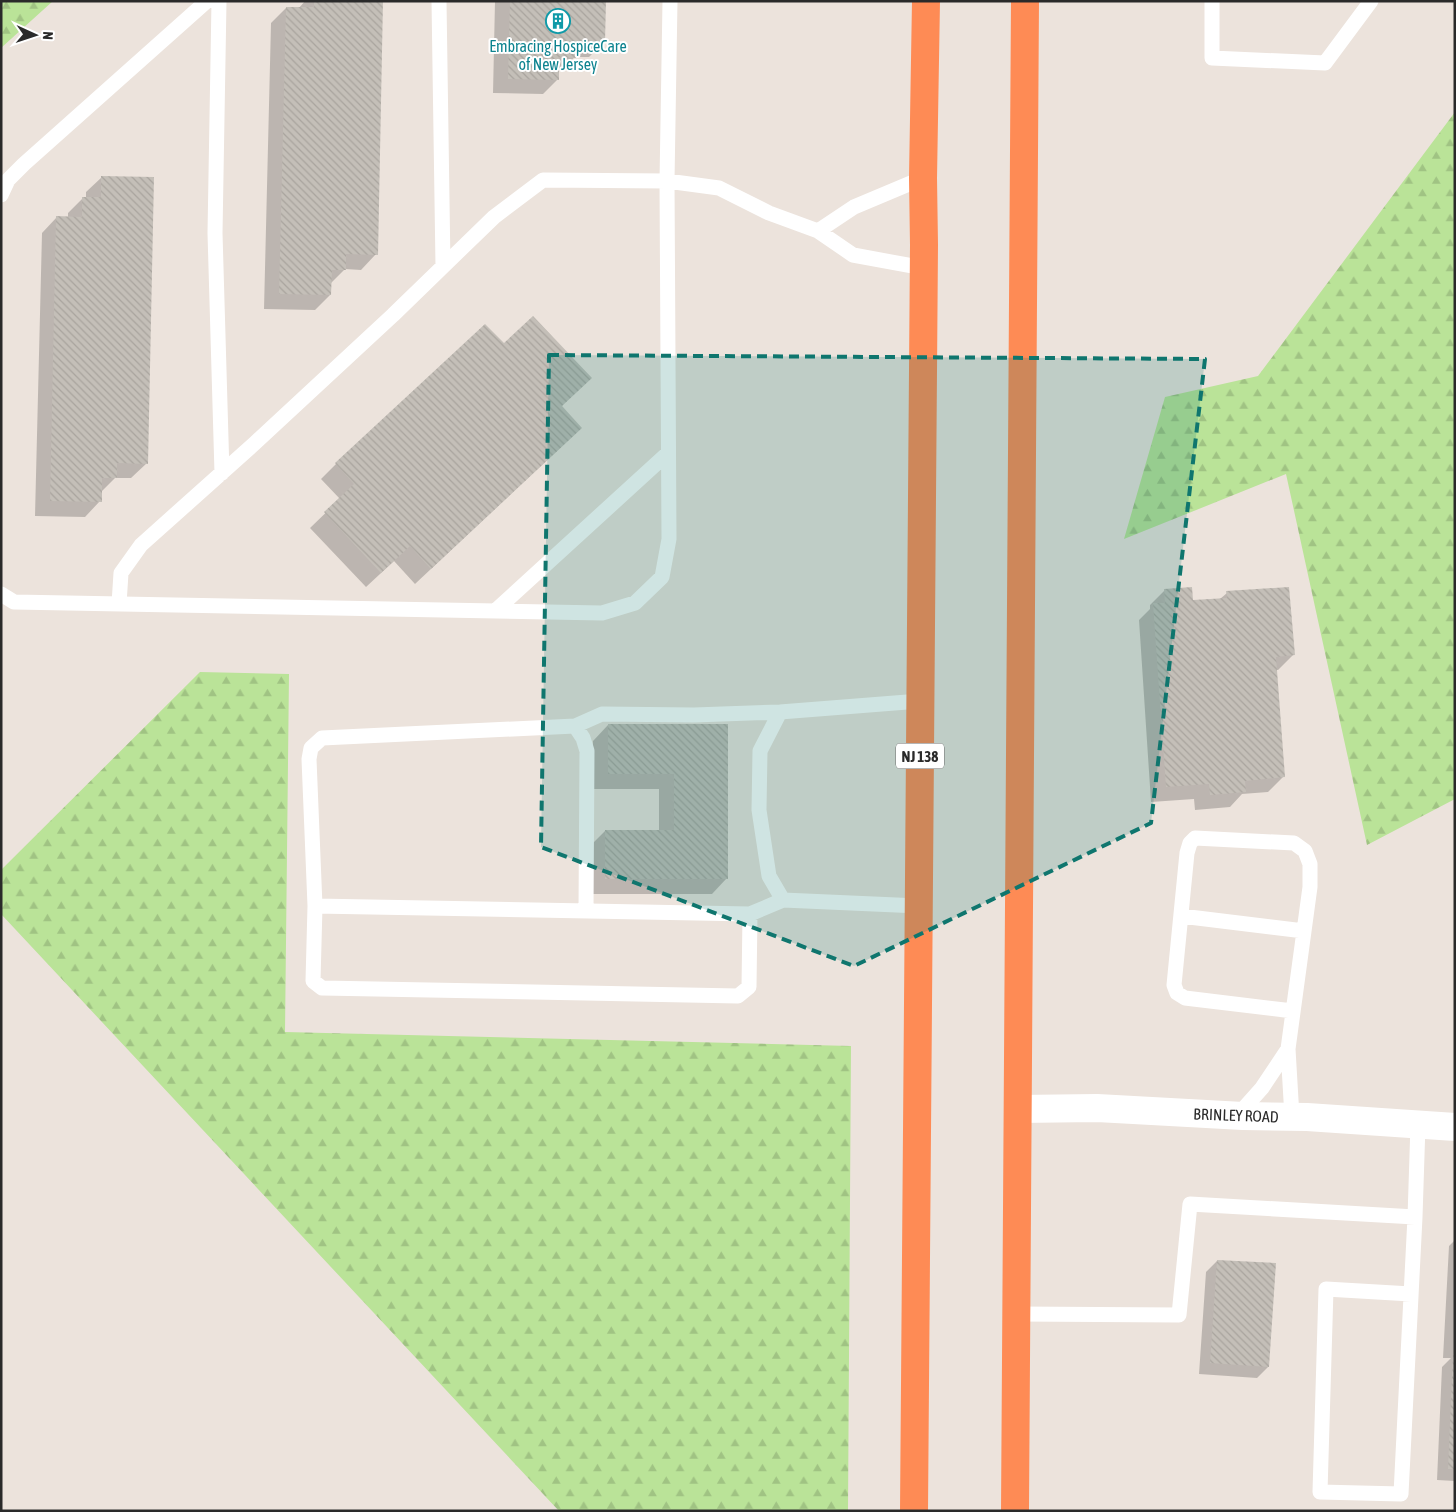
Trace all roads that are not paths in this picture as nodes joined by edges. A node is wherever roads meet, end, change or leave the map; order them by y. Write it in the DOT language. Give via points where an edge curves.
graph roads {
  1 [pos="207,1"];
  2 [pos="219,1"];
  3 [pos="439,1"];
  4 [pos="670,1"];
  5 [pos="926,1"];
  6 [pos="1025,1"];
  7 [pos="1212,1"];
  8 [pos="1371,1"];
  9 [pos="922,178"];
  10 [pos="667,181"];
  11 [pos="1,195"];
  12 [pos="818,231"];
  13 [pos="443,266"];
  14 [pos="924,268"];
  15 [pos="668,452"];
  16 [pos="222,473"];
  17 [pos="1,594"];
  18 [pos="120,604"];
  19 [pos="495,611"];
  20 [pos="920,701"];
  21 [pos="780,712"];
  22 [pos="575,726"];
  23 [pos="783,900"];
  24 [pos="315,906"];
  25 [pos="919,906"];
  26 [pos="586,911"];
  27 [pos="750,914"];
  28 [pos="1181,916"];
  29 [pos="1304,931"];
  30 [pos="1293,1012"];
  31 [pos="1288,1049"];
  32 [pos="1018,1109"];
  33 [pos="1238,1116"];
  34 [pos="1292,1117"];
  35 [pos="1418,1124"];
  36 [pos="1455,1127"];
  37 [pos="1415,1217"];
  38 [pos="1411,1294"];
  39 [pos="1017,1314"];
  40 [pos="914,1511"];
  41 [pos="1015,1511"];
  1 -- 11 [label="lane" via="24,164 8,180"];
  2 -- 16 [label="lane" via="215,233"];
  3 -- 13 [label="lane"];
  4 -- 10 [label="lane"];
  5 -- 9 [label="highway, NJ 138"];
  6 -- 32 [label="highway"];
  7 -- 8 [label="lane" via="1212,58 1325,62"];
  9 -- 12 [label="lane" via="854,208"];
  9 -- 14 [label="highway, NJ 138"];
  10 -- 12 [label="lane" via="719,188 769,213"];
  10 -- 13 [label="lane" via="543,180 494,217"];
  10 -- 15 [label="lane"];
  12 -- 14 [label="lane" via="853,254"];
  13 -- 16 [label="lane"];
  14 -- 20 [label="highway, NJ 138"];
  15 -- 19 [label="lane"];
  15 -- 19 [label="lane" via="669,539 662,577 635,604 602,613"];
  16 -- 18 [label="lane" via="141,545 121,574"];
  17 -- 18 [label="lane" via="14,602"];
  18 -- 19 [label="lane"];
  20 -- 21 [label="lane"];
  20 -- 25 [label="highway, NJ 138"];
  21 -- 22 [label="lane" via="602,714"];
  21 -- 23 [label="lane" via="760,751 759,810 768,876"];
  22 -- 24 [label="lane" via="322,738 311,748 309,759"];
  22 -- 26 [label="lane" via="587,751"];
  23 -- 25 [label="lane"];
  23 -- 27 [label="lane"];
  24 -- 26 [label="lane"];
  24 -- 27 [label="lane" via="313,981 322,988 738,996 749,988"];
  25 -- 40 [label="highway, NJ 138"];
  26 -- 27 [label="lane"];
  28 -- 29 [label="lane"];
  28 -- 29 [label="lane" via="1187,853 1195,838 1294,843 1305,851 1310,864"];
  28 -- 30 [label="lane" via="1174,985 1176,993 1185,998"];
  29 -- 30 [label="lane"];
  30 -- 31 [label="lane"];
  31 -- 33 [label="lane"];
  31 -- 34 [label="lane"];
  32 -- 33 [label="street, BRINLEY ROAD" via="1097,1108"];
  32 -- 39 [label="highway"];
  33 -- 34 [label="street, BRINLEY ROAD"];
  34 -- 35 [label="street, BRINLEY ROAD"];
  35 -- 36 [label="street, BRINLEY ROAD"];
  35 -- 37 [label="lane"];
  37 -- 38 [label="lane"];
  37 -- 39 [label="lane" via="1190,1204 1179,1314"];
  38 -- 38 [label="lane" via="1401,1494 1320,1492 1326,1289"];
  39 -- 41 [label="highway"];
}
